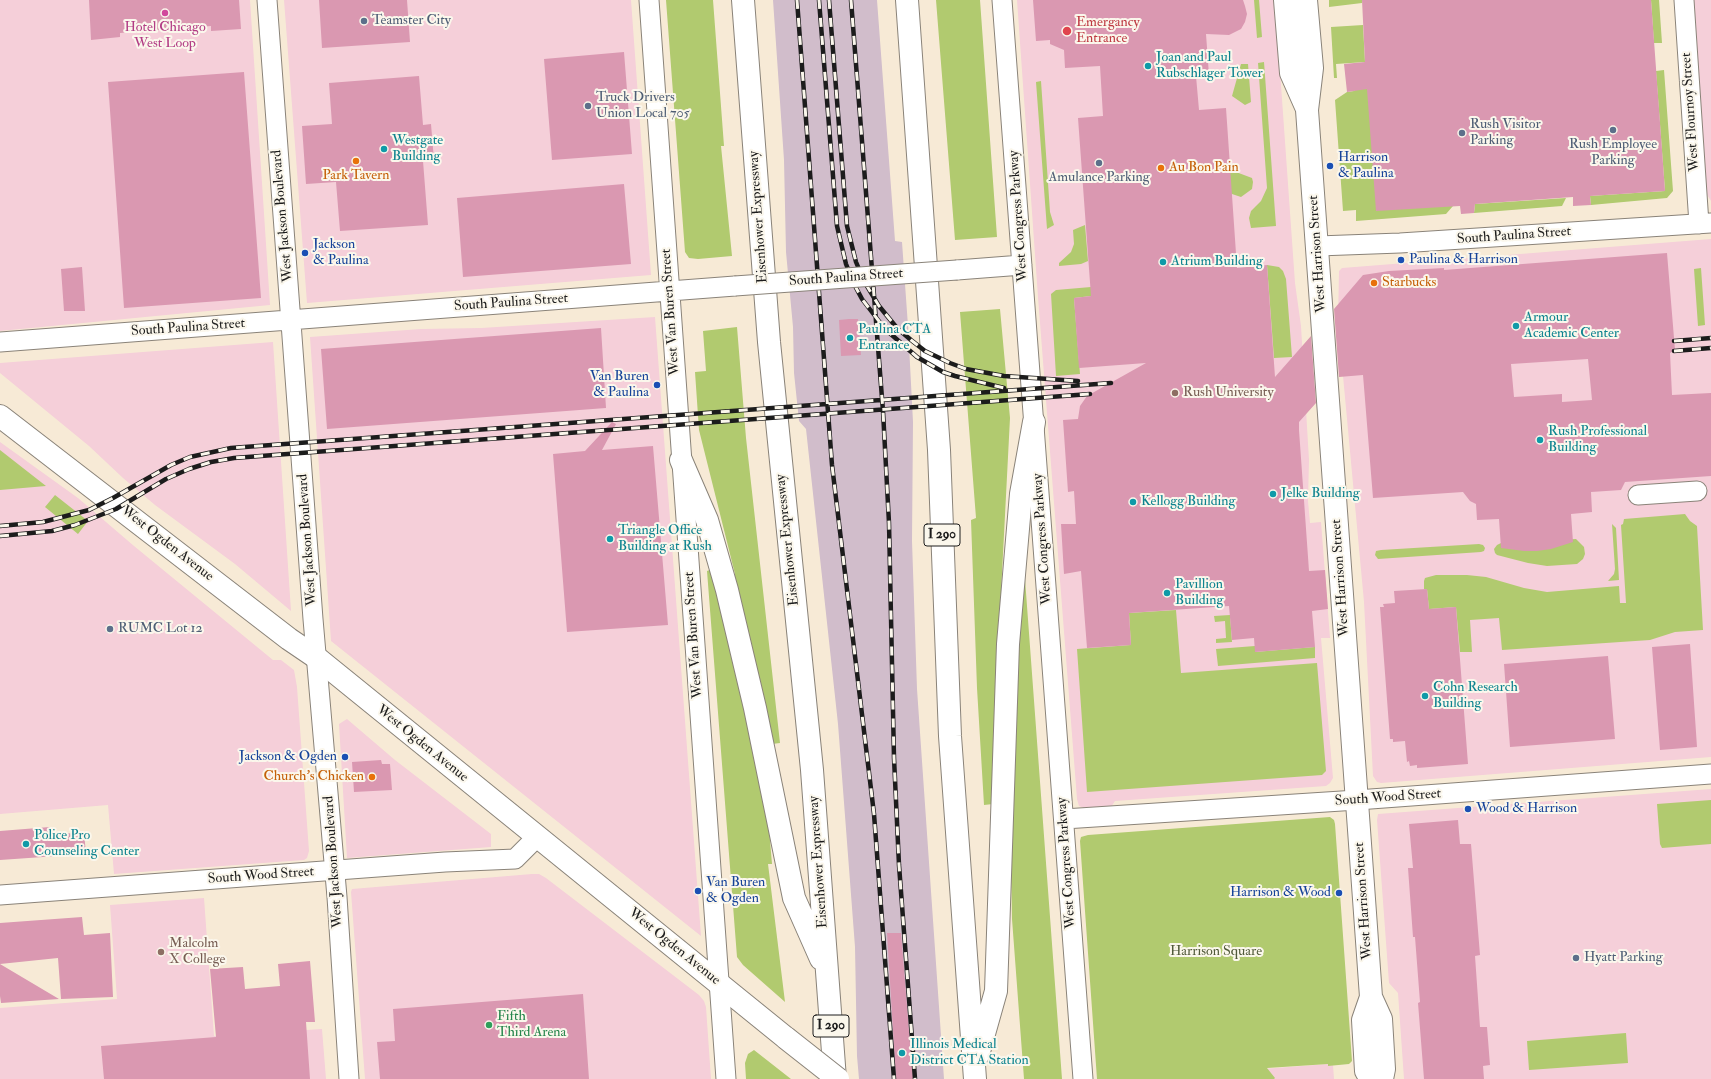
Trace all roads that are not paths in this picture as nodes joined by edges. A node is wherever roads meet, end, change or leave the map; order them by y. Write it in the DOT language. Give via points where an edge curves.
graph roads {
  1 [pos="267,0"];
  2 [pos="649,0"];
  3 [pos="743,0"];
  4 [pos="907,0"];
  5 [pos="1002,0"];
  6 [pos="1285,0"];
  7 [pos="1306,0"];
  8 [pos="1684,0"];
  9 [pos="1307,110"];
  10 [pos="1705,223"];
  11 [pos="1318,246"];
  12 [pos="1022,265"];
  13 [pos="669,291"];
  14 [pos="292,320"];
  15 [pos="0,342"];
  16 [pos="0,416"];
  17 [pos="1034,422"];
  18 [pos="682,460"];
  19 [pos="1697,491"];
  20 [pos="1638,495"];
  21 [pos="317,658"];
  22 [pos="1711,774"];
  23 [pos="1356,800"];
  24 [pos="1064,819"];
  25 [pos="537,837"];
  26 [pos="334,870"];
  27 [pos="0,895"];
  28 [pos="827,972"];
  29 [pos="720,984"];
  30 [pos="1371,997"];
  31 [pos="974,1074"];
  32 [pos="350,1079"];
  33 [pos="726,1079"];
  34 [pos="836,1079"];
  35 [pos="1083,1079"];
  36 [pos="1371,1079"];
  37 [pos="1382,1079"];
  1 -- 14 [label="street, West Jackson Boulevard"];
  2 -- 13 [label="street, West Van Buren Street"];
  3 -- 28 [label="main road, Eisenhower Expressway / I 290" via="769,342 812,770"];
  4 -- 31 [label="main road, I 290" via="939,450 950,736"];
  5 -- 12 [label="street, West Congress Parkway"];
  6 -- 9 [label="main road, West Harrison Street" via="1291,73"];
  7 -- 9 [label="main road, West Harrison Street" via="1312,68"];
  8 -- 10 [label="street, West Flournoy Street"];
  9 -- 11 [label="main road, West Harrison Street"];
  10 -- 11 [label="street, South Paulina Street"];
  11 -- 23 [label="main road, West Harrison Street"];
  12 -- 13 [label="street, South Paulina Street, bridge"];
  12 -- 17 [label="street, West Congress Parkway"];
  13 -- 14 [label="street, South Paulina Street"];
  13 -- 18 [label="street, West Van Buren Street"];
  14 -- 15 [label="street, South Paulina Street"];
  14 -- 21 [label="street, West Jackson Boulevard"];
  16 -- 21 [label="main road, West Ogden Avenue"];
  17 -- 24 [label="street, West Congress Parkway"];
  17 -- 31 [label="main road" via="1021,494 1008,644 996,991"];
  18 -- 28 [label="main road" via="707,520 727,590 755,708 794,898"];
  18 -- 29 [label="street, West Van Buren Street"];
  19 -- 20 [label="street"];
  21 -- 25 [label="main road, West Ogden Avenue"];
  21 -- 26 [label="street, West Jackson Boulevard"];
  22 -- 23 [label="street, South Wood Street"];
  23 -- 24 [label="street, South Wood Street"];
  23 -- 30 [label="main road, West Harrison Street"];
  24 -- 35 [label="street, West Congress Parkway"];
  25 -- 26 [label="street, South Wood Street" via="515,859"];
  25 -- 29 [label="main road, West Ogden Avenue"];
  26 -- 27 [label="street, South Wood Street"];
  26 -- 32 [label="street, West Jackson Boulevard"];
  28 -- 34 [label="main road, Eisenhower Expressway / I 290"];
  29 -- 33 [label="street, West Van Buren Street"];
  29 -- 34 [label="main road, West Ogden Avenue, bridge"];
  30 -- 36 [label="main road, West Harrison Street" via="1363,1020 1366,1071"];
  30 -- 37 [label="main road, West Harrison Street" via="1381,1019 1384,1069"];
}
